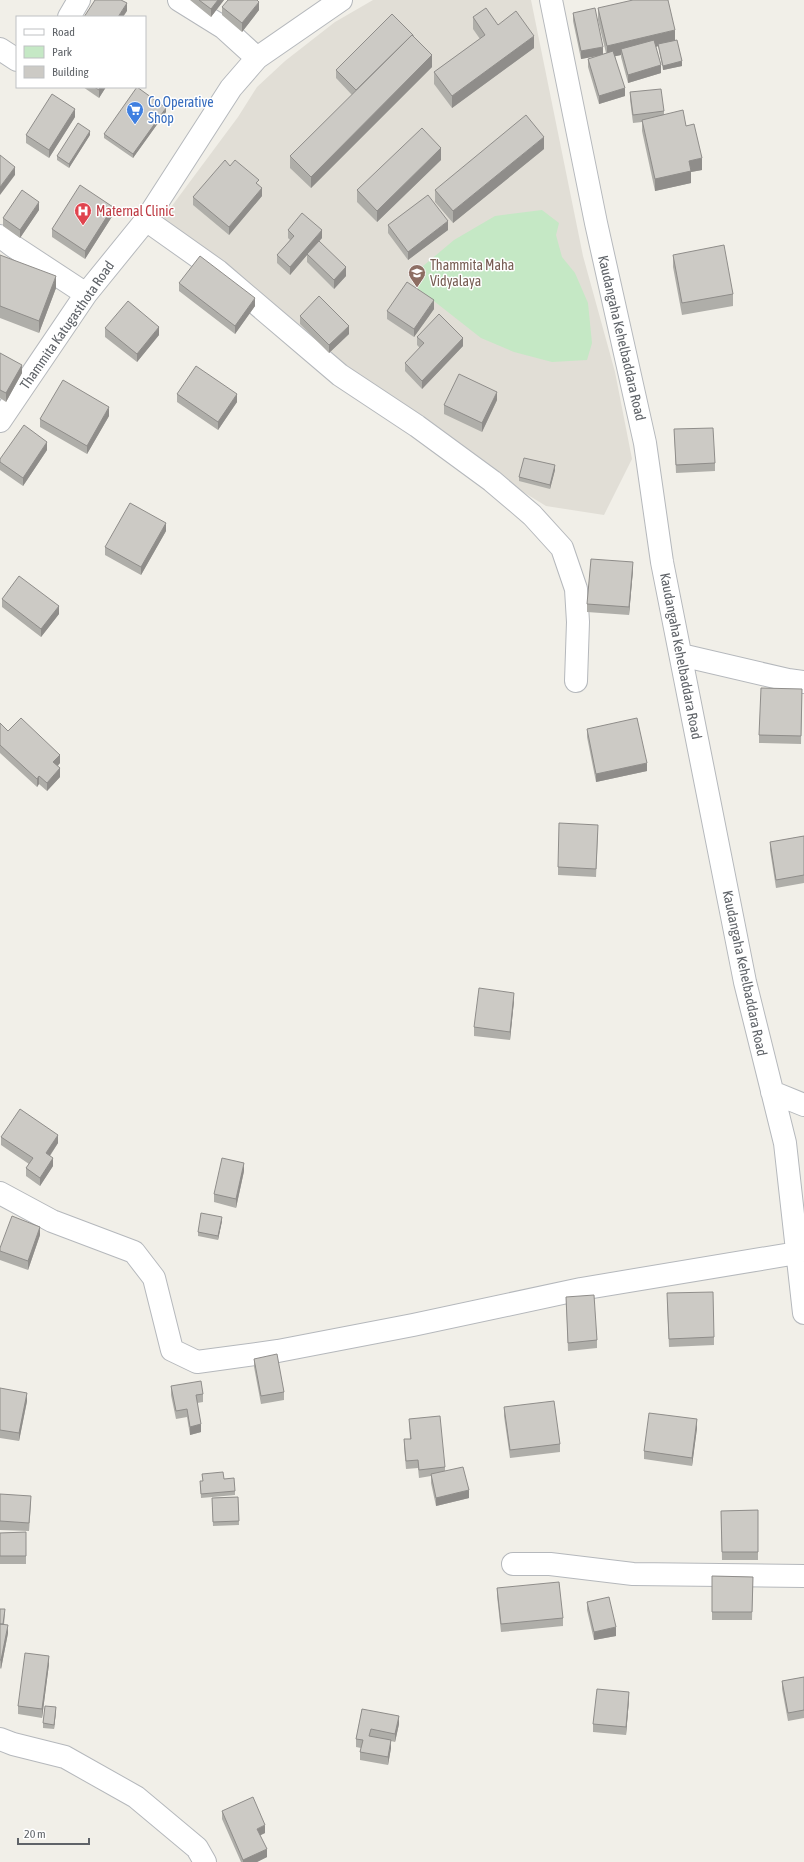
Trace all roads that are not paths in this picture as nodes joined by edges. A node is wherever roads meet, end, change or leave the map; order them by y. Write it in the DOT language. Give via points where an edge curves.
graph roads {
  1 [pos="79,0"];
  2 [pos="179,0"];
  3 [pos="341,0"];
  4 [pos="551,0"];
  5 [pos="70,16"];
  6 [pos="0,49"];
  7 [pos="257,58"];
  8 [pos="16,59"];
  9 [pos="146,220"];
  10 [pos="0,236"];
  11 [pos="86,294"];
  12 [pos="0,421"];
  13 [pos="681,656"];
  14 [pos="576,681"];
  15 [pos="804,682"];
  16 [pos="772,1092"];
  17 [pos="804,1105"];
  18 [pos="0,1193"];
  19 [pos="797,1253"];
  20 [pos="804,1313"];
  21 [pos="513,1564"];
  22 [pos="804,1576"];
  23 [pos="0,1738"];
  24 [pos="205,1862"];
  1 -- 5 [label="street"];
  2 -- 7 [label="street" via="224,28"];
  3 -- 7 [label="street, Thammita Katugasthota Road"];
  4 -- 13 [label="street, Kaudangaha Kehelbaddara Road" via="596,223 645,443 662,562"];
  6 -- 8 [label="street"];
  7 -- 9 [label="street, Thammita Katugasthota Road" via="231,88"];
  9 -- 11 [label="street, Thammita Katugasthota Road"];
  9 -- 14 [label="street" via="218,271 340,375 417,426 532,515 562,548 576,589"];
  10 -- 11 [label="street"];
  11 -- 12 [label="street, Thammita Katugasthota Road"];
  13 -- 15 [label="street"];
  13 -- 16 [label="street, Kaudangaha Kehelbaddara Road" via="745,982"];
  16 -- 17 [label="street"];
  16 -- 19 [label="street, Kaudangaha Kehelbaddara Road" via="785,1143"];
  18 -- 19 [label="street" via="52,1221 134,1252 154,1278 172,1350 197,1362 278,1351 581,1289"];
  19 -- 20 [label="street, Kaudangaha Kehelbaddara Road"];
  21 -- 22 [label="street" via="550,1564 633,1574"];
  23 -- 24 [label="street" via="65,1757 136,1797 197,1848"];
}
